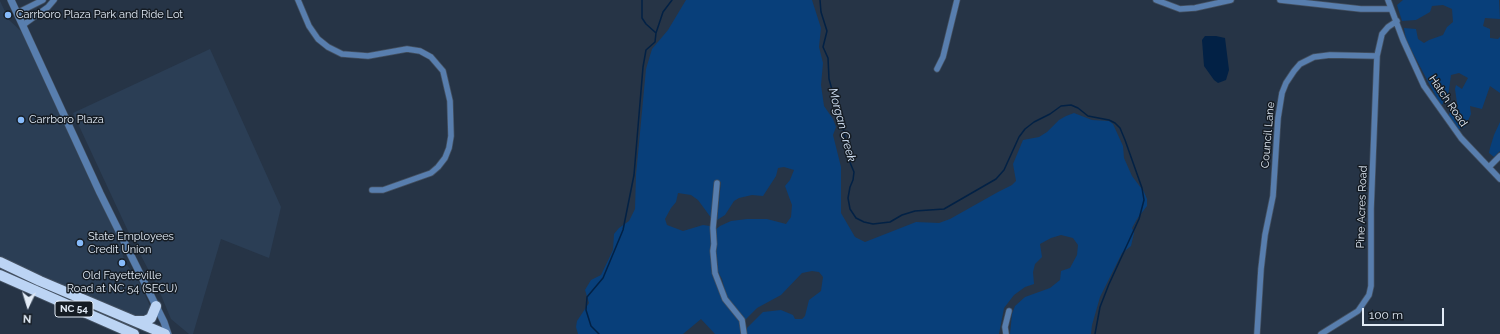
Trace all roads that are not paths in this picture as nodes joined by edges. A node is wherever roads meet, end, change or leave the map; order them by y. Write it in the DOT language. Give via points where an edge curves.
graph roads {
  1 [pos="11,0"];
  2 [pos="43,0"];
  3 [pos="54,0"];
  4 [pos="298,0"];
  5 [pos="957,0"];
  6 [pos="1156,0"];
  7 [pos="1230,0"];
  8 [pos="1280,0"];
  9 [pos="1388,0"];
  10 [pos="1391,9"];
  11 [pos="17,13"];
  12 [pos="1397,21"];
  13 [pos="23,25"];
  14 [pos="1377,56"];
  15 [pos="937,69"];
  16 [pos="1500,156"];
  17 [pos="1489,167"];
  18 [pos="1500,179"];
  19 [pos="717,183"];
  20 [pos="372,190"];
  21 [pos="0,262"];
  22 [pos="0,275"];
  23 [pos="156,306"];
  24 [pos="1009,311"];
  25 [pos="135,322"];
  26 [pos="134,334"];
  27 [pos="167,334"];
  28 [pos="744,334"];
  29 [pos="1006,334"];
  30 [pos="1257,334"];
  31 [pos="1321,334"];
  1 -- 11 [label="street"];
  2 -- 11 [label="street"];
  3 -- 13 [label="street"];
  4 -- 20 [label="street" via="309,26 318,38 342,54 368,56 407,49 420,51 431,57 443,71 450,102 451,136 445,158 431,173 383,190"];
  5 -- 15 [label="street" via="943,57"];
  6 -- 7 [label="street" via="1180,9"];
  8 -- 10 [label="street" via="1361,10"];
  9 -- 10 [label="street, Hatch Road"];
  10 -- 12 [label="street, Hatch Road"];
  11 -- 13 [label="street"];
  12 -- 14 [label="street" via="1382,34"];
  12 -- 17 [label="street, Hatch Road" via="1424,86 1461,138"];
  13 -- 23 [label="street" via="100,193"];
  14 -- 30 [label="street, Council Lane" via="1314,57 1300,64 1286,83 1278,118 1273,196 1263,248"];
  14 -- 31 [label="street, Pine Acres Road" via="1371,209 1371,286 1369,295 1358,311"];
  16 -- 17 [label="street"];
  17 -- 18 [label="street, Hatch Road"];
  19 -- 28 [label="street" via="713,228 715,273 726,300 742,320"];
  21 -- 25 [label="highway, NC 54"];
  22 -- 26 [label="highway, NC 54"];
  23 -- 25 [label="highway" via="151,318"];
  23 -- 27 [label="street"];
  24 -- 29 [label="street"];
  25 -- 27 [label="highway, NC 54"];
}
